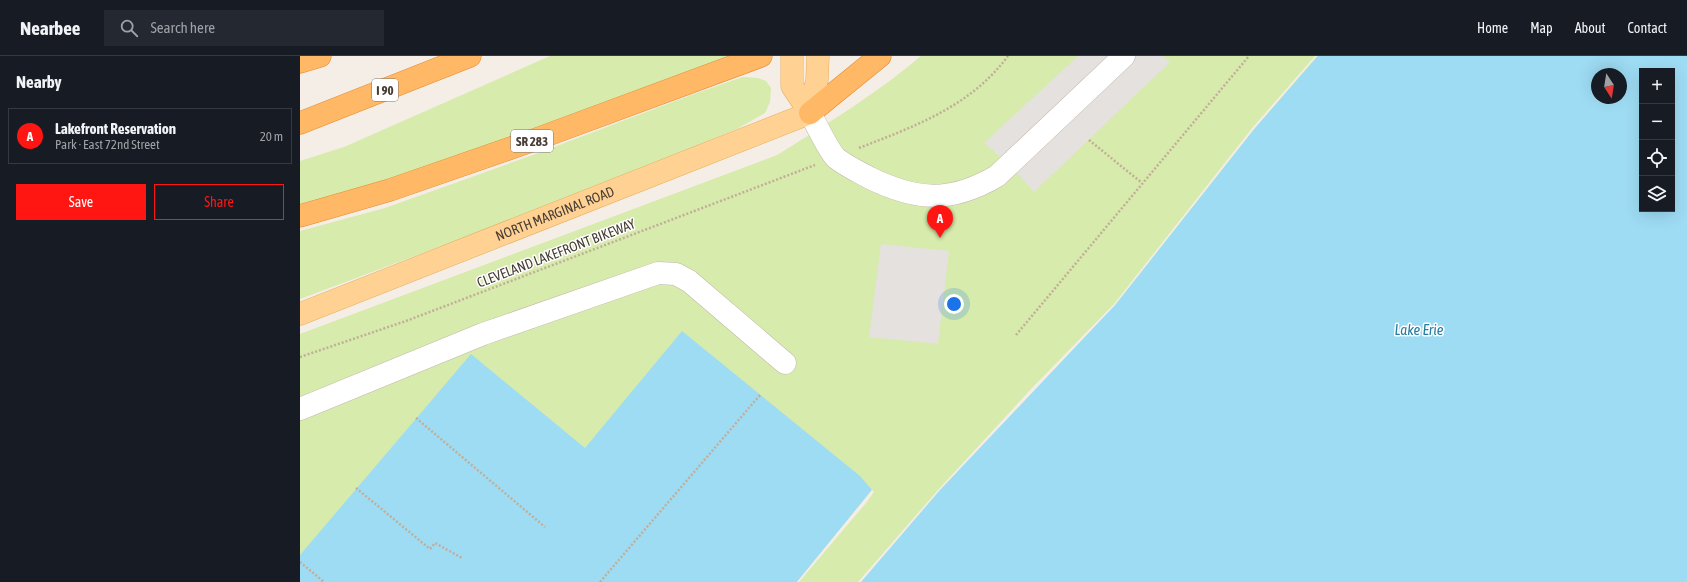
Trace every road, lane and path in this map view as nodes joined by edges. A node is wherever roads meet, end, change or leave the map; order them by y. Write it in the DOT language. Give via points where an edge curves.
graph roads {
  1 [pos="320,56"];
  2 [pos="470,56"];
  3 [pos="761,56"];
  4 [pos="792,56"];
  5 [pos="818,56"];
  6 [pos="880,56"];
  7 [pos="1008,56"];
  8 [pos="1124,56"];
  9 [pos="1248,56"];
  10 [pos="300,62"];
  11 [pos="810,113"];
  12 [pos="300,123"];
  13 [pos="1089,140"];
  14 [pos="852,151"];
  15 [pos="818,164"];
  16 [pos="1142,183"];
  17 [pos="300,216"];
  18 [pos="300,314"];
  19 [pos="1016,335"];
  20 [pos="300,357"];
  21 [pos="785,363"];
  22 [pos="760,395"];
  23 [pos="300,409"];
  24 [pos="416,418"];
  25 [pos="356,488"];
  26 [pos="545,527"];
  27 [pos="462,558"];
  28 [pos="300,562"];
  29 [pos="324,582"];
  30 [pos="600,582"];
  1 -- 10 [label="highway"];
  2 -- 12 [label="highway, I 90"];
  3 -- 17 [label="highway, SR 283" via="390,190"];
  4 -- 11 [label="main road" via="792,86"];
  5 -- 11 [label="main road" via="817,80"];
  6 -- 11 [label="highway"];
  7 -- 14 [label="path" via="962,101 925,121"];
  8 -- 11 [label="street" via="997,176 960,193 933,196 909,194 860,172 835,157"];
  9 -- 16 [label="path"];
  11 -- 18 [label="main road, NORTH MARGINAL ROAD"];
  13 -- 16 [label="path"];
  15 -- 20 [label="path, CLEVELAND LAKEFRONT BIKEWAY" via="413,318"];
  16 -- 19 [label="path"];
  21 -- 23 [label="street" via="689,281 676,274 658,273 483,334"];
  22 -- 30 [label="path"];
  24 -- 26 [label="path"];
  25 -- 27 [label="path" via="430,549 435,543"];
  28 -- 29 [label="path"];
}
